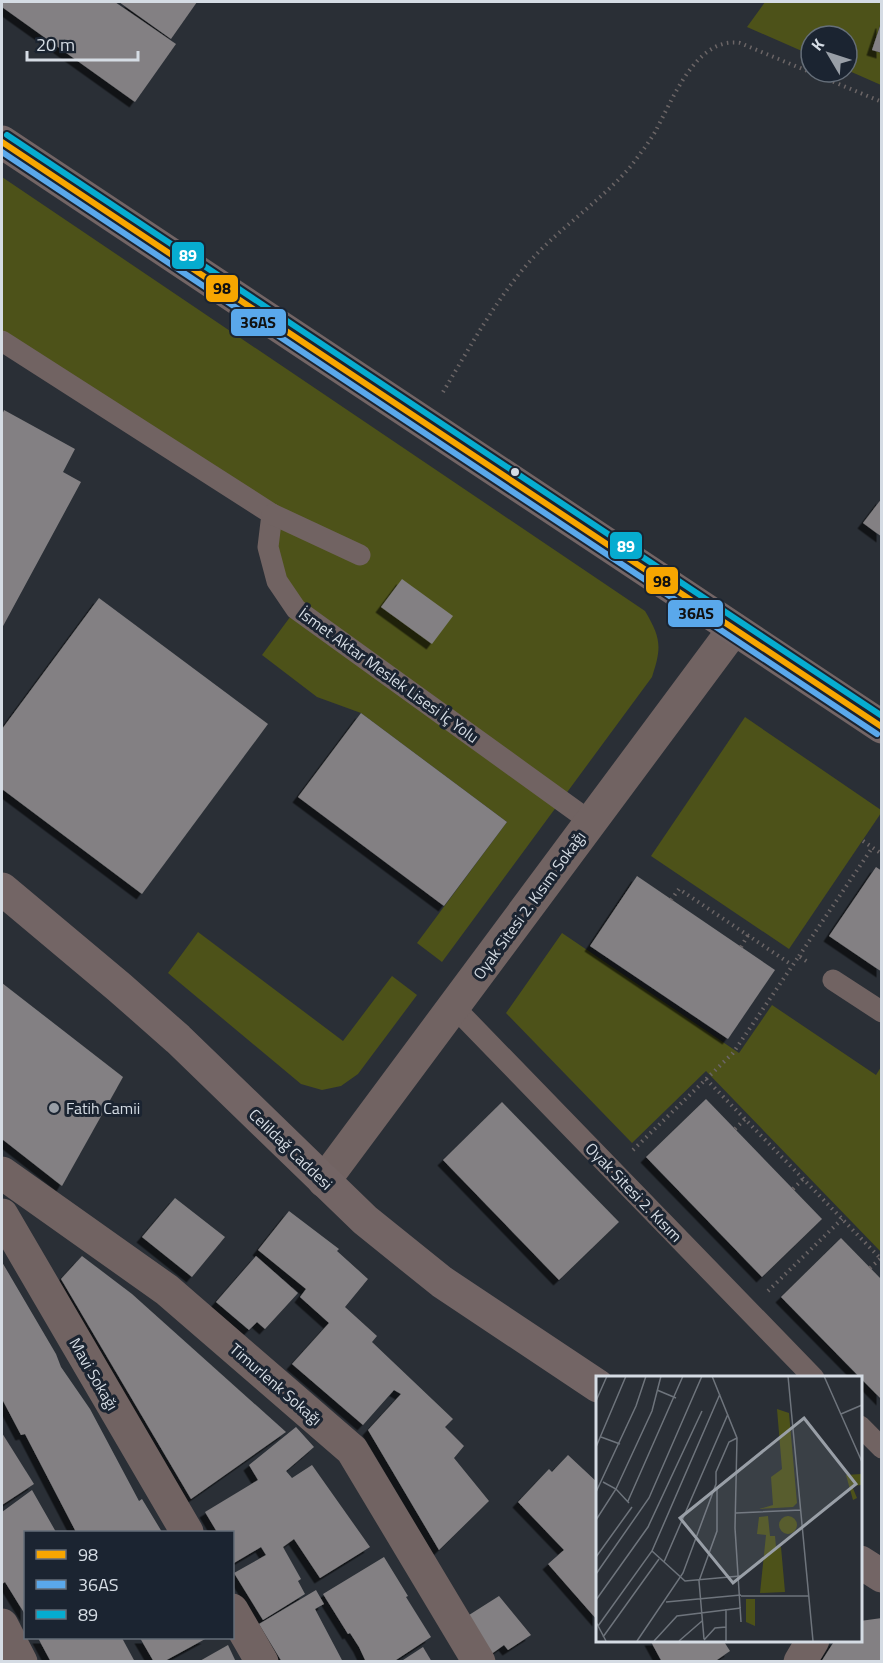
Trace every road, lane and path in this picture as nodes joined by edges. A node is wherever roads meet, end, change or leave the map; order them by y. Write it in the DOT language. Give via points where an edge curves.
graph roads {
  1 [pos="882,102"];
  2 [pos="2,142"];
  3 [pos="2,341"];
  4 [pos="425,423"];
  5 [pos="272,514"];
  6 [pos="360,555"];
  7 [pos="734,629"];
  8 [pos="882,727"];
  9 [pos="591,822"];
  10 [pos="863,841"];
  11 [pos="872,848"];
  12 [pos="882,854"];
  13 [pos="2,889"];
  14 [pos="671,900"];
  15 [pos="748,935"];
  16 [pos="741,947"];
  17 [pos="799,956"];
  18 [pos="833,980"];
  19 [pos="454,1007"];
  20 [pos="882,1012"];
  21 [pos="706,1079"];
  22 [pos="745,1119"];
  23 [pos="735,1129"];
  24 [pos="612,1170"];
  25 [pos="2,1173"];
  26 [pos="803,1179"];
  27 [pos="324,1181"];
  28 [pos="793,1189"];
  29 [pos="2,1215"];
  30 [pos="842,1219"];
  31 [pos="881,1260"];
  32 [pos="870,1268"];
  33 [pos="748,1310"];
  34 [pos="812,1376"];
  35 [pos="596,1385"];
  36 [pos="862,1427"];
  37 [pos="882,1448"];
  38 [pos="186,1531"];
  39 [pos="862,1563"];
  40 [pos="882,1575"];
  41 [pos="234,1613"];
  42 [pos="2,1625"];
  43 [pos="812,1642"];
  44 [pos="21,1662"];
  45 [pos="262,1662"];
  46 [pos="479,1662"];
  47 [pos="800,1662"];
  1 -- 4 [label="path" via="740,43 730,41 705,54 683,80 632,165 532,259 502,296"];
  2 -- 4 [label="main road"];
  3 -- 5 [label="lane"];
  4 -- 7 [label="main road"];
  5 -- 6 [label="lane"];
  5 -- 9 [label="lane, İsmet Aktar Meslek Lisesi İç Yolu" via="268,546 271,558 277,581 296,609"];
  7 -- 8 [label="main road"];
  7 -- 9 [label="street, Oyak Sitesi 2. Kısım Sokağı"];
  9 -- 19 [label="street, Oyak Sitesi 2. Kısım Sokağı"];
  10 -- 11 [label="path"];
  11 -- 12 [label="path"];
  11 -- 17 [label="path"];
  13 -- 27 [label="main road, Celildağ Caddesi" via="178,1040"];
  14 -- 15 [label="path" via="679,889"];
  15 -- 16 [label="path"];
  15 -- 21 [label="path" via="792,965 733,1053"];
  18 -- 20 [label="lane"];
  19 -- 24 [label="lane, Oyak Sitesi 2. Kısım"];
  19 -- 27 [label="street, Oyak Sitesi 2. Kısım Sokağı"];
  21 -- 22 [label="path"];
  21 -- 24 [label="path"];
  22 -- 23 [label="path"];
  22 -- 26 [label="path"];
  24 -- 33 [label="lane, Oyak Sitesi 2. Kısım"];
  25 -- 46 [label="street, Timurlenk Sokağı" via="167,1290 352,1450"];
  26 -- 28 [label="path"];
  26 -- 30 [label="path"];
  27 -- 35 [label="main road, Celildağ Caddesi" via="442,1282"];
  29 -- 38 [label="street, Mavi Sokağı"];
  30 -- 31 [label="path"];
  30 -- 33 [label="path"];
  31 -- 32 [label="path"];
  33 -- 34 [label="lane, Oyak Sitesi 2. Kısım"];
  36 -- 37 [label="lane"];
  39 -- 40 [label="main road"];
  41 -- 45 [label="street"];
  42 -- 44 [label="street"];
  43 -- 47 [label="street"];
}
